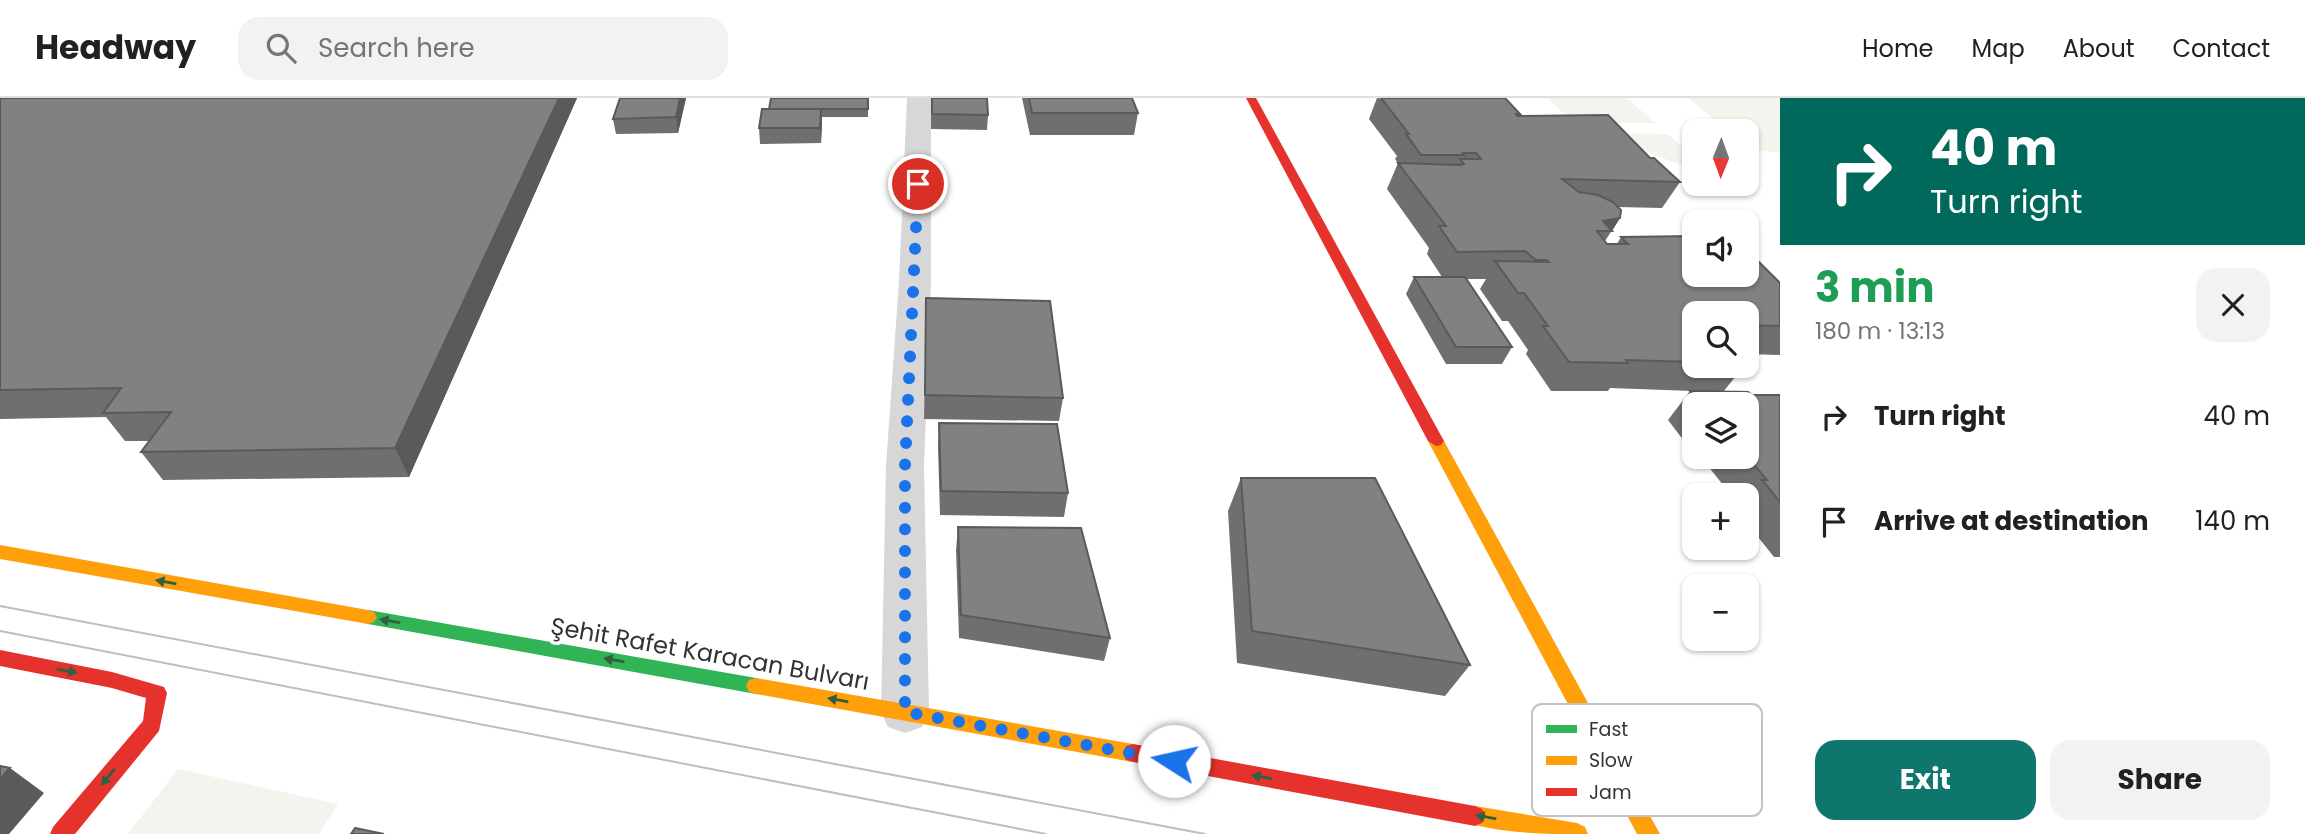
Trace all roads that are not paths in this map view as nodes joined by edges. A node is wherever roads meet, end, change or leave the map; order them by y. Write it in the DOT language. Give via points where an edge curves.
graph roads {
  1 [pos="919,98"];
  2 [pos="1251,98"];
  3 [pos="0,552"];
  4 [pos="0,658"];
  5 [pos="1579,704"];
  6 [pos="905,712"];
  7 [pos="1639,816"];
  8 [pos="61,834"];
  9 [pos="1577,834"];
  10 [pos="1649,834"];
  1 -- 6 [label="street" via="905,478"];
  2 -- 5 [label="main road"];
  6 -- 3 [label="main road, Şehit Rafet Karacan Bulvarı, one-way"];
  4 -- 8 [label="main road, one-way" via="157,693 152,725"];
  9 -- 6 [label="main road, Şehit Rafet Karacan Bulvarı, one-way"];
  7 -- 10 [label="main road"];
}
